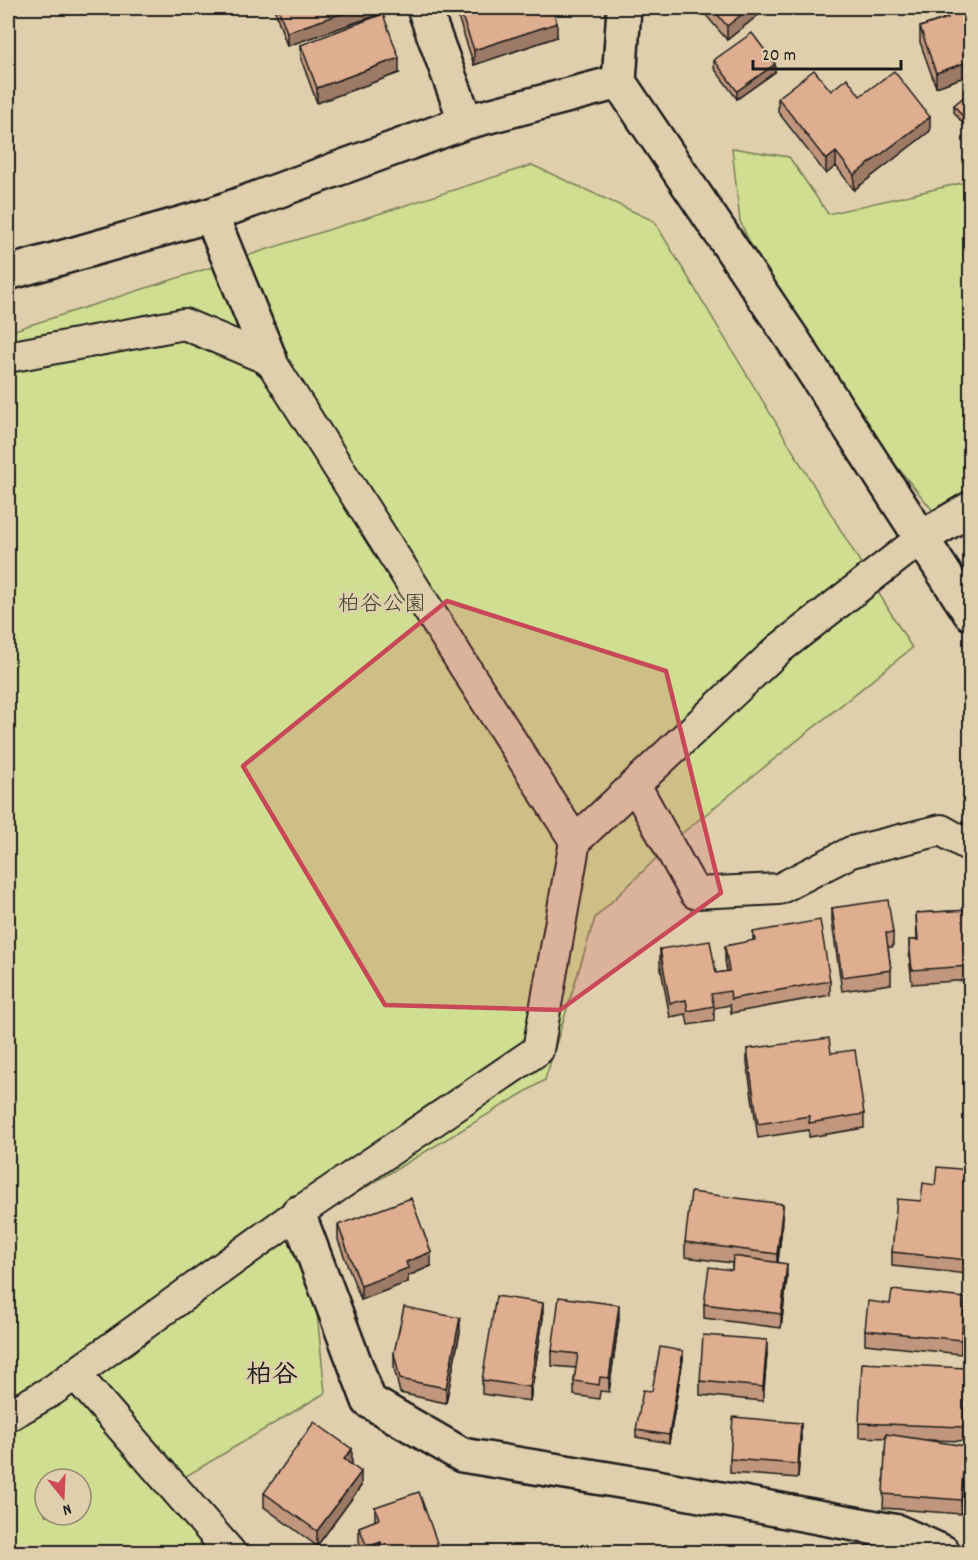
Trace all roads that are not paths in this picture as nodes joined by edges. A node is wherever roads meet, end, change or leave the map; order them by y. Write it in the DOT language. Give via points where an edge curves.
graph roads {
  1 [pos="424,8"];
  2 [pos="624,8"];
  3 [pos="619,82"];
  4 [pos="466,122"];
  5 [pos="212,215"];
  6 [pos="8,273"];
  7 [pos="8,357"];
  8 [pos="270,360"];
  9 [pos="970,509"];
  10 [pos="923,537"];
  11 [pos="970,613"];
  12 [pos="635,785"];
  13 [pos="575,841"];
  14 [pos="970,846"];
  15 [pos="298,1213"];
  16 [pos="75,1374"];
  17 [pos="8,1416"];
  18 [pos="230,1552"];
  19 [pos="943,1552"];
  1 -- 4 [label="street"];
  2 -- 3 [label="street"];
  3 -- 4 [label="street"];
  3 -- 10 [label="street"];
  4 -- 5 [label="street"];
  5 -- 6 [label="street"];
  5 -- 8 [label="street"];
  7 -- 8 [label="lane" via="184,324"];
  8 -- 13 [label="lane"];
  9 -- 10 [label="street"];
  10 -- 11 [label="street"];
  10 -- 12 [label="lane" via="779,649"];
  12 -- 13 [label="lane"];
  12 -- 14 [label="lane" via="695,893 779,889 851,852 941,830"];
  13 -- 15 [label="lane" via="538,1050"];
  15 -- 16 [label="lane"];
  15 -- 19 [label="street" via="369,1401 462,1455 897,1532"];
  16 -- 17 [label="lane"];
  16 -- 18 [label="lane"];
}
